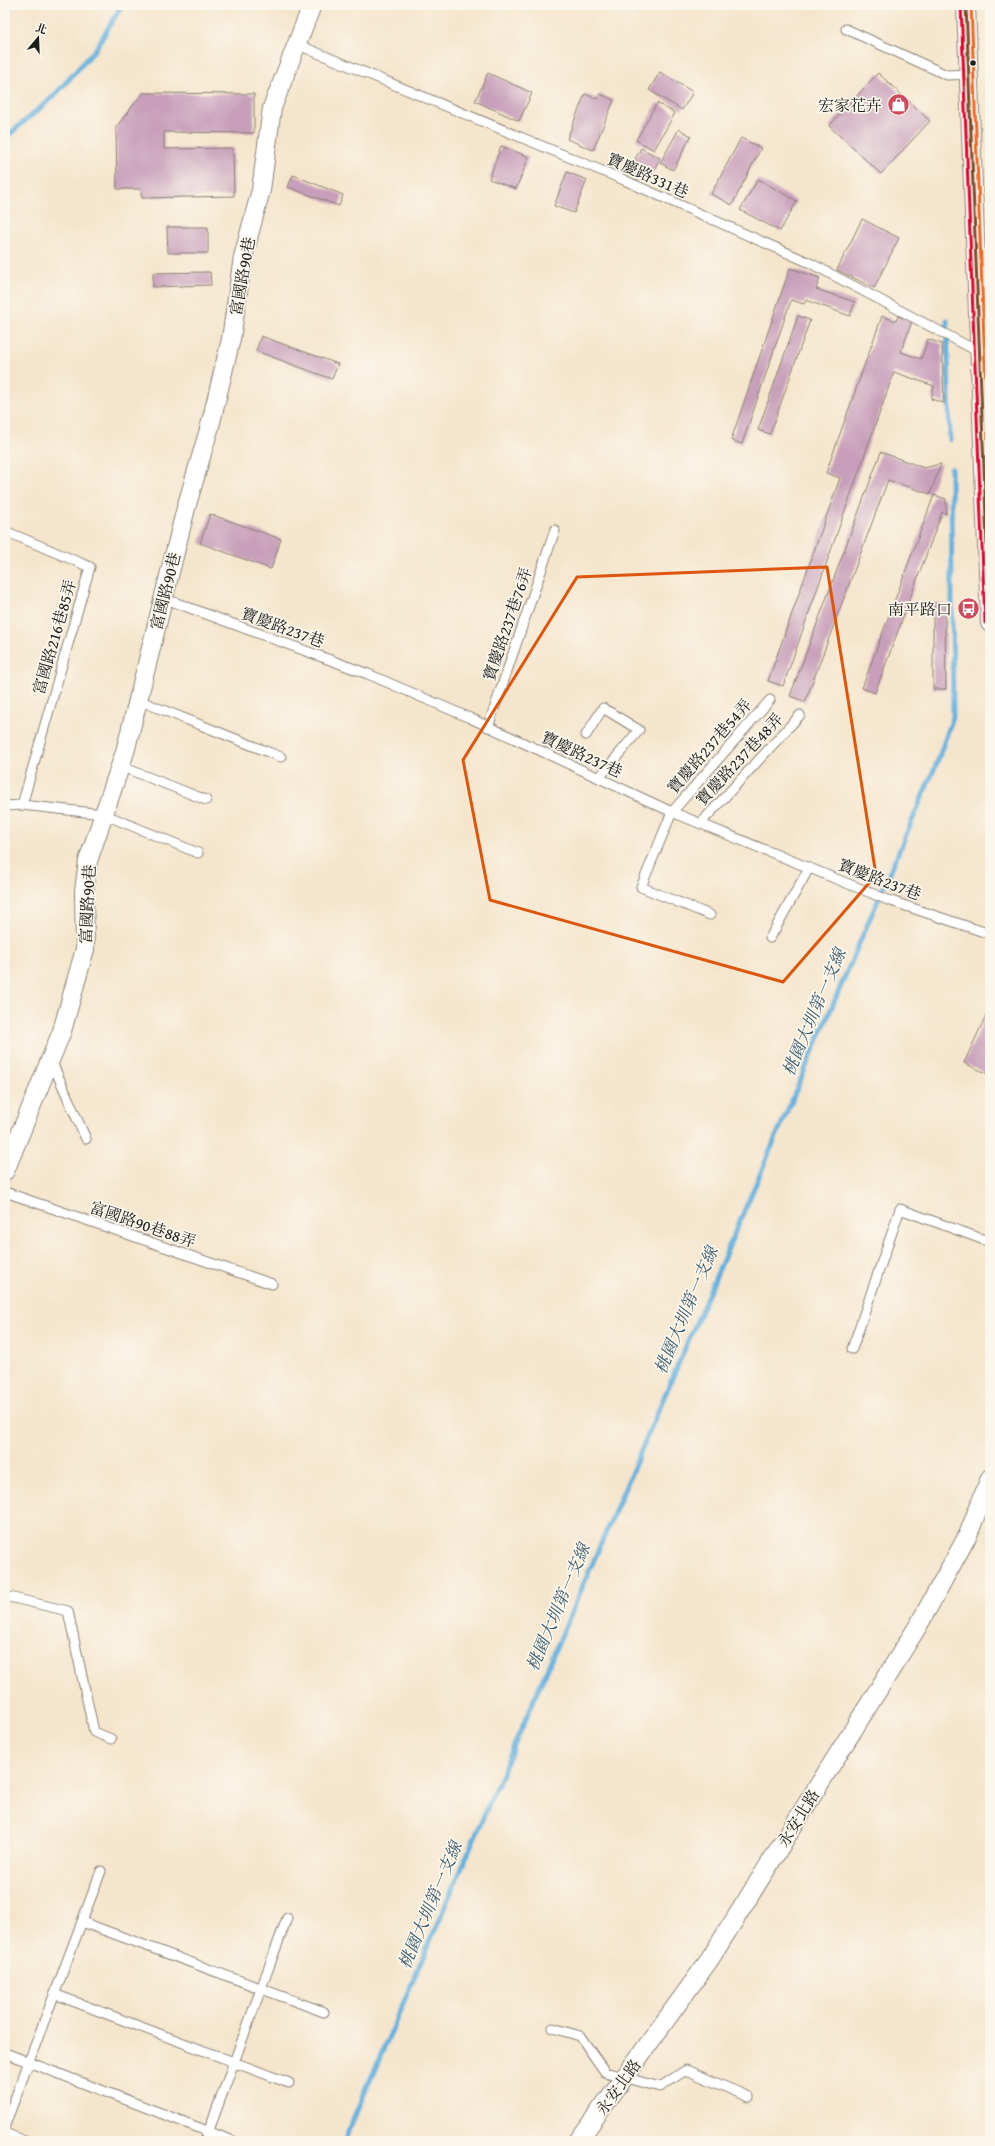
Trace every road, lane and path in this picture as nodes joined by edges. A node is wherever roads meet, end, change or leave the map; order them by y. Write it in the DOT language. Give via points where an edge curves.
graph roads {
  1 [pos="312,5"];
  2 [pos="966,5"];
  3 [pos="846,29"];
  4 [pos="296,44"];
  5 [pos="968,74"];
  6 [pos="984,354"];
  7 [pos="555,530"];
  8 [pos="5,531"];
  9 [pos="163,598"];
  10 [pos="990,623"];
  11 [pos="138,700"];
  12 [pos="770,700"];
  13 [pos="800,715"];
  14 [pos="488,727"];
  15 [pos="586,735"];
  16 [pos="281,758"];
  17 [pos="120,766"];
  18 [pos="599,778"];
  19 [pos="206,800"];
  20 [pos="22,805"];
  21 [pos="5,806"];
  22 [pos="672,812"];
  23 [pos="103,814"];
  24 [pos="700,824"];
  25 [pos="198,853"];
  26 [pos="809,868"];
  27 [pos="710,915"];
  28 [pos="990,934"];
  29 [pos="770,938"];
  30 [pos="50,1058"];
  31 [pos="86,1139"];
  32 [pos="5,1171"];
  33 [pos="5,1192"];
  34 [pos="990,1242"];
  35 [pos="272,1284"];
  36 [pos="852,1349"];
  37 [pos="990,1478"];
  38 [pos="5,1596"];
  39 [pos="111,1739"];
  40 [pos="101,1871"];
  41 [pos="287,1918"];
  42 [pos="82,1922"];
  43 [pos="262,1989"];
  44 [pos="54,1994"];
  45 [pos="324,2012"];
  46 [pos="553,2028"];
  47 [pos="5,2053"];
  48 [pos="29,2062"];
  49 [pos="234,2064"];
  50 [pos="624,2078"];
  51 [pos="289,2083"];
  52 [pos="749,2098"];
  53 [pos="5,2125"];
  54 [pos="208,2132"];
  55 [pos="5,2133"];
  56 [pos="25,2141"];
  57 [pos="205,2141"];
  58 [pos="233,2141"];
  59 [pos="578,2141"];
  1 -- 4 [label="street, 富國路90巷"];
  2 -- 5 [label="street"];
  3 -- 5 [label="lane" via="947,75"];
  4 -- 6 [label="lane, 寶慶路331巷" via="602,171 810,263"];
  4 -- 9 [label="street, 富國路90巷" via="272,108 261,190 243,258 231,339"];
  5 -- 6 [label="street"];
  6 -- 10 [label="street"];
  7 -- 14 [label="lane, 寶慶路237巷76弄"];
  8 -- 20 [label="lane, 富國路216巷85弄" via="90,567"];
  9 -- 11 [label="street, 富國路90巷"];
  9 -- 14 [label="lane, 寶慶路237巷" via="368,674"];
  11 -- 16 [label="lane"];
  11 -- 17 [label="street, 富國路90巷"];
  12 -- 22 [label="lane, 寶慶路237巷54弄"];
  13 -- 24 [label="lane, 寶慶路237巷48弄"];
  14 -- 18 [label="lane, 寶慶路237巷"];
  15 -- 18 [label="lane" via="603,708 639,730"];
  17 -- 19 [label="lane"];
  17 -- 23 [label="street, 富國路90巷"];
  18 -- 22 [label="lane, 寶慶路237巷"];
  20 -- 21 [label="lane"];
  20 -- 23 [label="lane"];
  22 -- 24 [label="lane, 寶慶路237巷"];
  22 -- 27 [label="lane, 寶慶路237巷54弄" via="641,887"];
  23 -- 25 [label="lane"];
  23 -- 30 [label="street, 富國路90巷" via="88,861 84,891 85,949 62,1031"];
  24 -- 26 [label="lane, 寶慶路237巷"];
  26 -- 28 [label="lane, 寶慶路237巷" via="888,900"];
  26 -- 29 [label="lane"];
  30 -- 31 [label="lane"];
  30 -- 32 [label="street, 富國路90巷"];
  33 -- 35 [label="lane, 富國路90巷88弄"];
  34 -- 36 [label="lane" via="900,1210"];
  37 -- 50 [label="street, 永安北路" via="968,1535 918,1626 710,1959"];
  38 -- 39 [label="lane" via="68,1611 94,1732"];
  40 -- 42 [label="lane"];
  41 -- 43 [label="lane"];
  42 -- 43 [label="lane"];
  42 -- 44 [label="lane"];
  43 -- 45 [label="lane"];
  43 -- 49 [label="lane"];
  44 -- 48 [label="lane"];
  44 -- 49 [label="lane"];
  46 -- 50 [label="lane" via="580,2036 605,2072"];
  47 -- 48 [label="lane"];
  48 -- 53 [label="lane"];
  48 -- 54 [label="lane"];
  49 -- 51 [label="lane"];
  49 -- 54 [label="lane"];
  50 -- 52 [label="lane" via="660,2086 686,2070"];
  50 -- 59 [label="street, 永安北路"];
  54 -- 57 [label="lane"];
  54 -- 58 [label="lane"];
  55 -- 56 [label="lane"];
}
